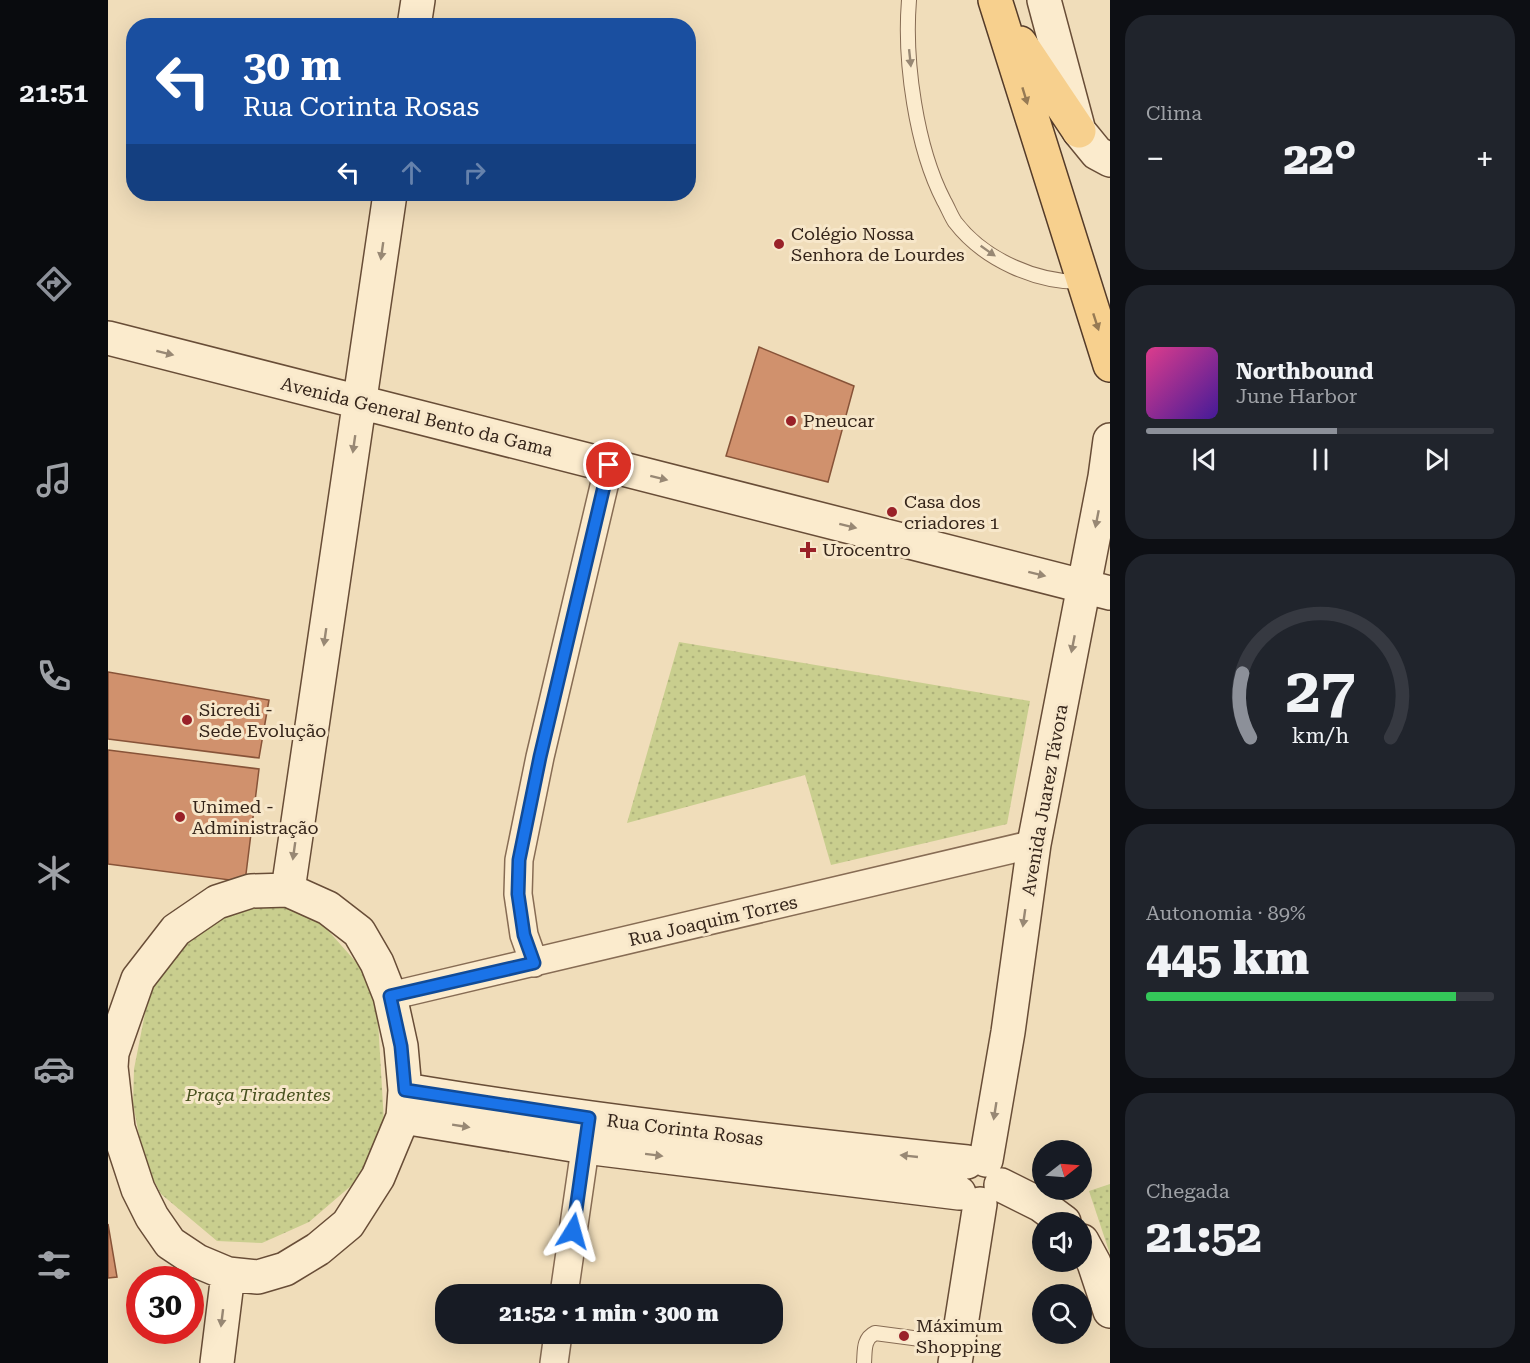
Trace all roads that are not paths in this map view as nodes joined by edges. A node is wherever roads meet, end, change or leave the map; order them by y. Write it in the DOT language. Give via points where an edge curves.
graph roads {
  1 [pos="418,0"];
  2 [pos="909,0"];
  3 [pos="1044,0"];
  4 [pos="997,6"];
  5 [pos="415,18"];
  6 [pos="1079,131"];
  7 [pos="1110,159"];
  8 [pos="389,201"];
  9 [pos="1084,282"];
  10 [pos="108,338"];
  11 [pos="1110,365"];
  12 [pos="360,402"];
  13 [pos="1110,440"];
  14 [pos="609,465"];
  15 [pos="1097,589"];
  16 [pos="1034,844"];
  17 [pos="288,890"];
  18 [pos="534,963"];
  19 [pos="390,996"];
  20 [pos="111,1052"];
  21 [pos="404,1103"];
  22 [pos="587,1132"];
  23 [pos="979,1181"];
  24 [pos="1050,1212"];
  25 [pos="1092,1259"];
  26 [pos="228,1274"];
  27 [pos="565,1284"];
  28 [pos="1110,1311"];
  29 [pos="557,1344"];
  30 [pos="957,1354"];
  31 [pos="217,1363"];
  32 [pos="554,1363"];
  33 [pos="864,1363"];
  1 -- 5 [label="street"];
  2 -- 9 [label="lane, one-way" via="909,54 920,138 934,182 954,221 1005,262 1063,283"];
  3 -- 6 [label="street"];
  4 -- 6 [label="main road"];
  4 -- 9 [label="main road, one-way"];
  6 -- 7 [label="street" via="1097,153"];
  8 -- 12 [label="street, one-way"];
  9 -- 11 [label="main road, one-way"];
  10 -- 12 [label="street, Avenida General Bento da Gama, one-way"];
  12 -- 14 [label="street, Avenida General Bento da Gama"];
  12 -- 17 [label="street, one-way"];
  13 -- 15 [label="street, Avenida Juarez Távora, one-way"];
  14 -- 15 [label="street, Avenida General Bento da Gama, one-way"];
  14 -- 18 [label="street" via="519,860 518,894 524,935"];
  15 -- 16 [label="street, Avenida Juarez Távora, one-way"];
  16 -- 18 [label="street, Rua Joaquim Torres"];
  16 -- 23 [label="street, Avenida Juarez Távora, one-way" via="1008,1032"];
  17 -- 19 [label="street" via="328,908 359,932"];
  17 -- 20 [label="street" via="251,891 217,902 176,930 138,979"];
  18 -- 19 [label="street, Rua Joaquim Torres"];
  19 -- 21 [label="street" via="401,1046"];
  20 -- 26 [label="street" via="118,1128 138,1189 152,1217 170,1243 197,1262"];
  21 -- 22 [label="street, Rua Corinta Rosas"];
  21 -- 26 [label="street" via="378,1177 348,1224 285,1269 258,1277"];
  22 -- 23 [label="street, Rua Corinta Rosas"];
  22 -- 27 [label="street"];
  23 -- 24 [label="street, Rua Corinta Rosas"];
  23 -- 30 [label="street, Avenida Juarez Távora"];
  25 -- 28 [label="street"];
  26 -- 31 [label="street, one-way"];
  29 -- 32 [label="street"];
  30 -- 33 [label="lane" via="875,1333 866,1341"];
}
